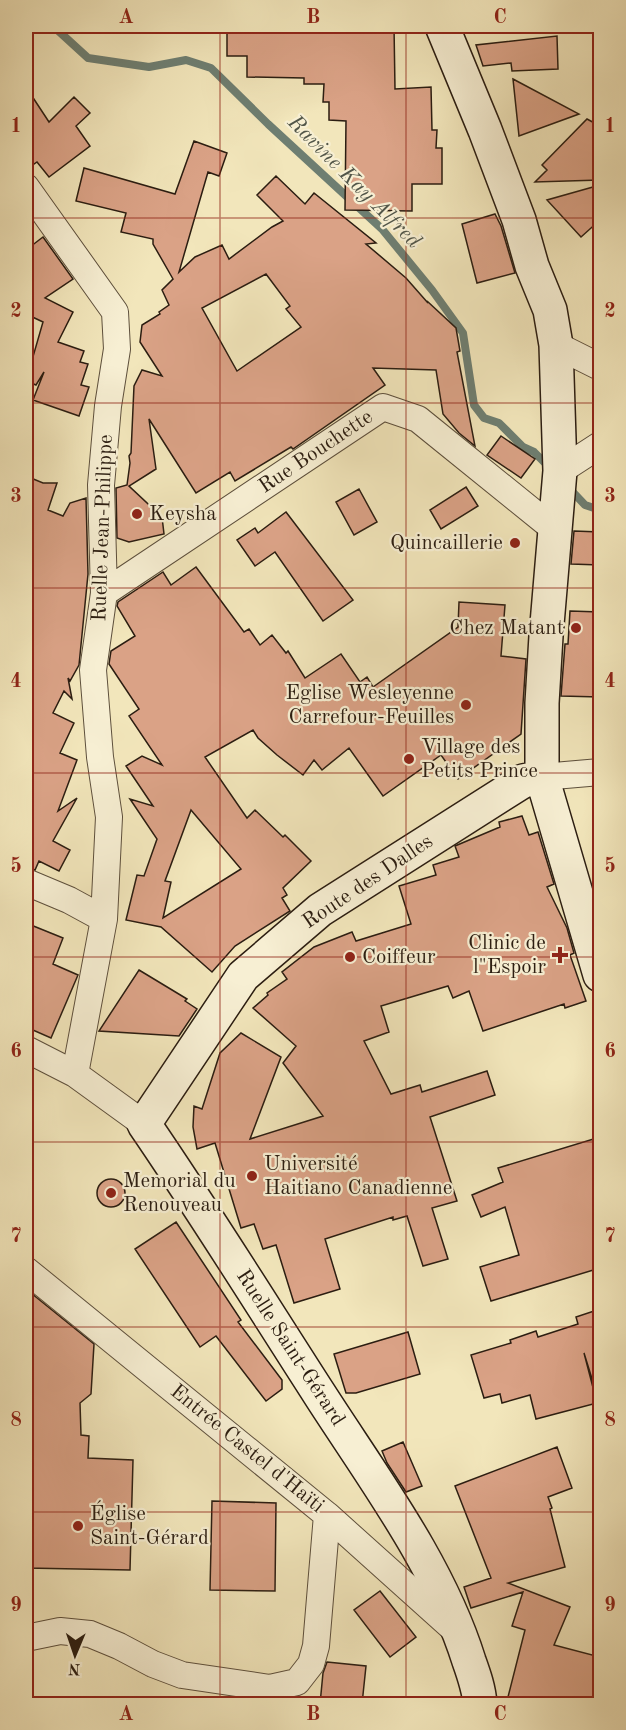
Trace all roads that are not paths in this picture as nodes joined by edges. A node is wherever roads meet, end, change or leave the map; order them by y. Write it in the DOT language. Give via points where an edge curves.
graph roads {
  1 [pos="442,26"];
  2 [pos="26,187"];
  3 [pos="556,345"];
  4 [pos="600,367"];
  5 [pos="600,445"];
  6 [pos="560,471"];
  7 [pos="554,529"];
  8 [pos="104,593"];
  9 [pos="595,772"];
  10 [pos="542,777"];
  11 [pos="26,882"];
  12 [pos="104,919"];
  13 [pos="600,975"];
  14 [pos="26,1049"];
  15 [pos="75,1074"];
  16 [pos="144,1124"];
  17 [pos="26,1270"];
  18 [pos="327,1515"];
  19 [pos="462,1636"];
  20 [pos="26,1638"];
  21 [pos="480,1704"];
  1 -- 3 [label="street" via="519,220 550,310"];
  2 -- 8 [label="street, Ruelle Jean-Philippe" via="115,312 117,349 101,485"];
  3 -- 4 [label="street"];
  3 -- 6 [label="street"];
  5 -- 6 [label="street"];
  6 -- 7 [label="street"];
  7 -- 8 [label="street, Rue Bouchette" via="418,419 383,407"];
  7 -- 10 [label="street" via="544,669"];
  8 -- 12 [label="street, Ruelle Jean-Philippe" via="93,670 109,817"];
  9 -- 10 [label="street, Route des Dalles"];
  10 -- 13 [label="street"];
  10 -- 16 [label="street, Route des Dalles" via="523,781 320,910 243,976"];
  11 -- 12 [label="street"];
  12 -- 15 [label="street, Ruelle Jean-Philippe"];
  14 -- 15 [label="street, Ruelle Saint-Gérard"];
  15 -- 16 [label="street, Ruelle Saint-Gérard"];
  16 -- 19 [label="street, Ruelle Saint-Gérard" via="409,1534"];
  17 -- 18 [label="street, Entrée Castel d'Haïti"];
  18 -- 19 [label="street, Entrée Castel d'Haïti"];
  18 -- 20 [label="street" via="316,1646 311,1664 297,1682 270,1688 182,1675 90,1634 60,1631"];
  19 -- 21 [label="street, Ruelle Saint-Gérard"];
}
